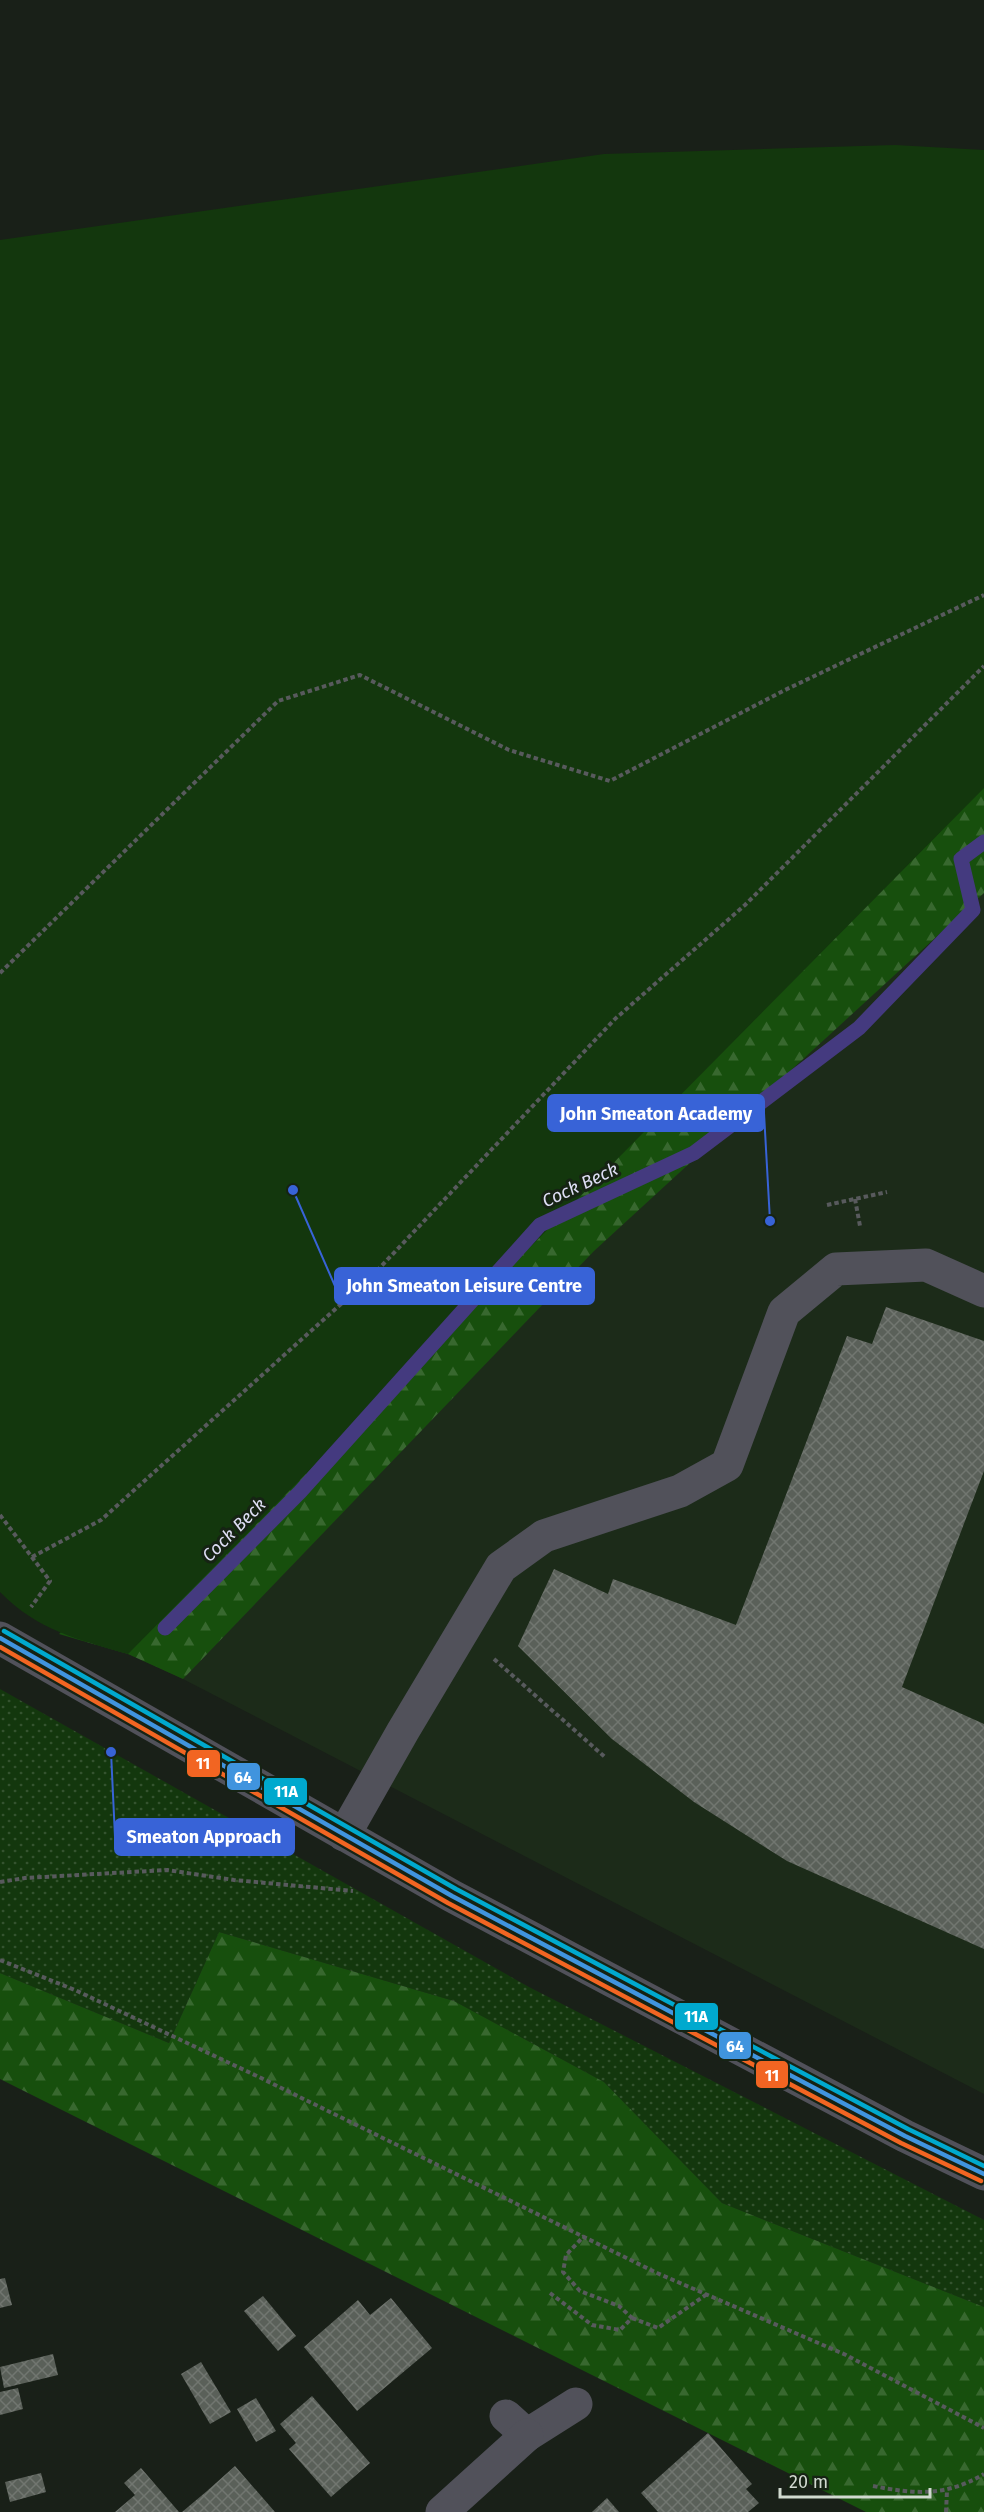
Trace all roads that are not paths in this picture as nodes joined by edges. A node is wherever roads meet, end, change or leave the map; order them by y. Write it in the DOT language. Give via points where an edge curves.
graph roads {
  1 [pos="984,1291"];
  2 [pos="0,1638"];
  3 [pos="344,1835"];
  4 [pos="984,2174"];
  5 [pos="576,2404"];
  6 [pos="442,2512"];
  1 -- 3 [label="street" via="926,1265 836,1269 784,1312 727,1465 680,1491 544,1536 501,1568"];
  2 -- 3 [label="street"];
  3 -- 4 [label="street" via="853,2109"];
  5 -- 6 [label="street" via="517,2426"];
}
